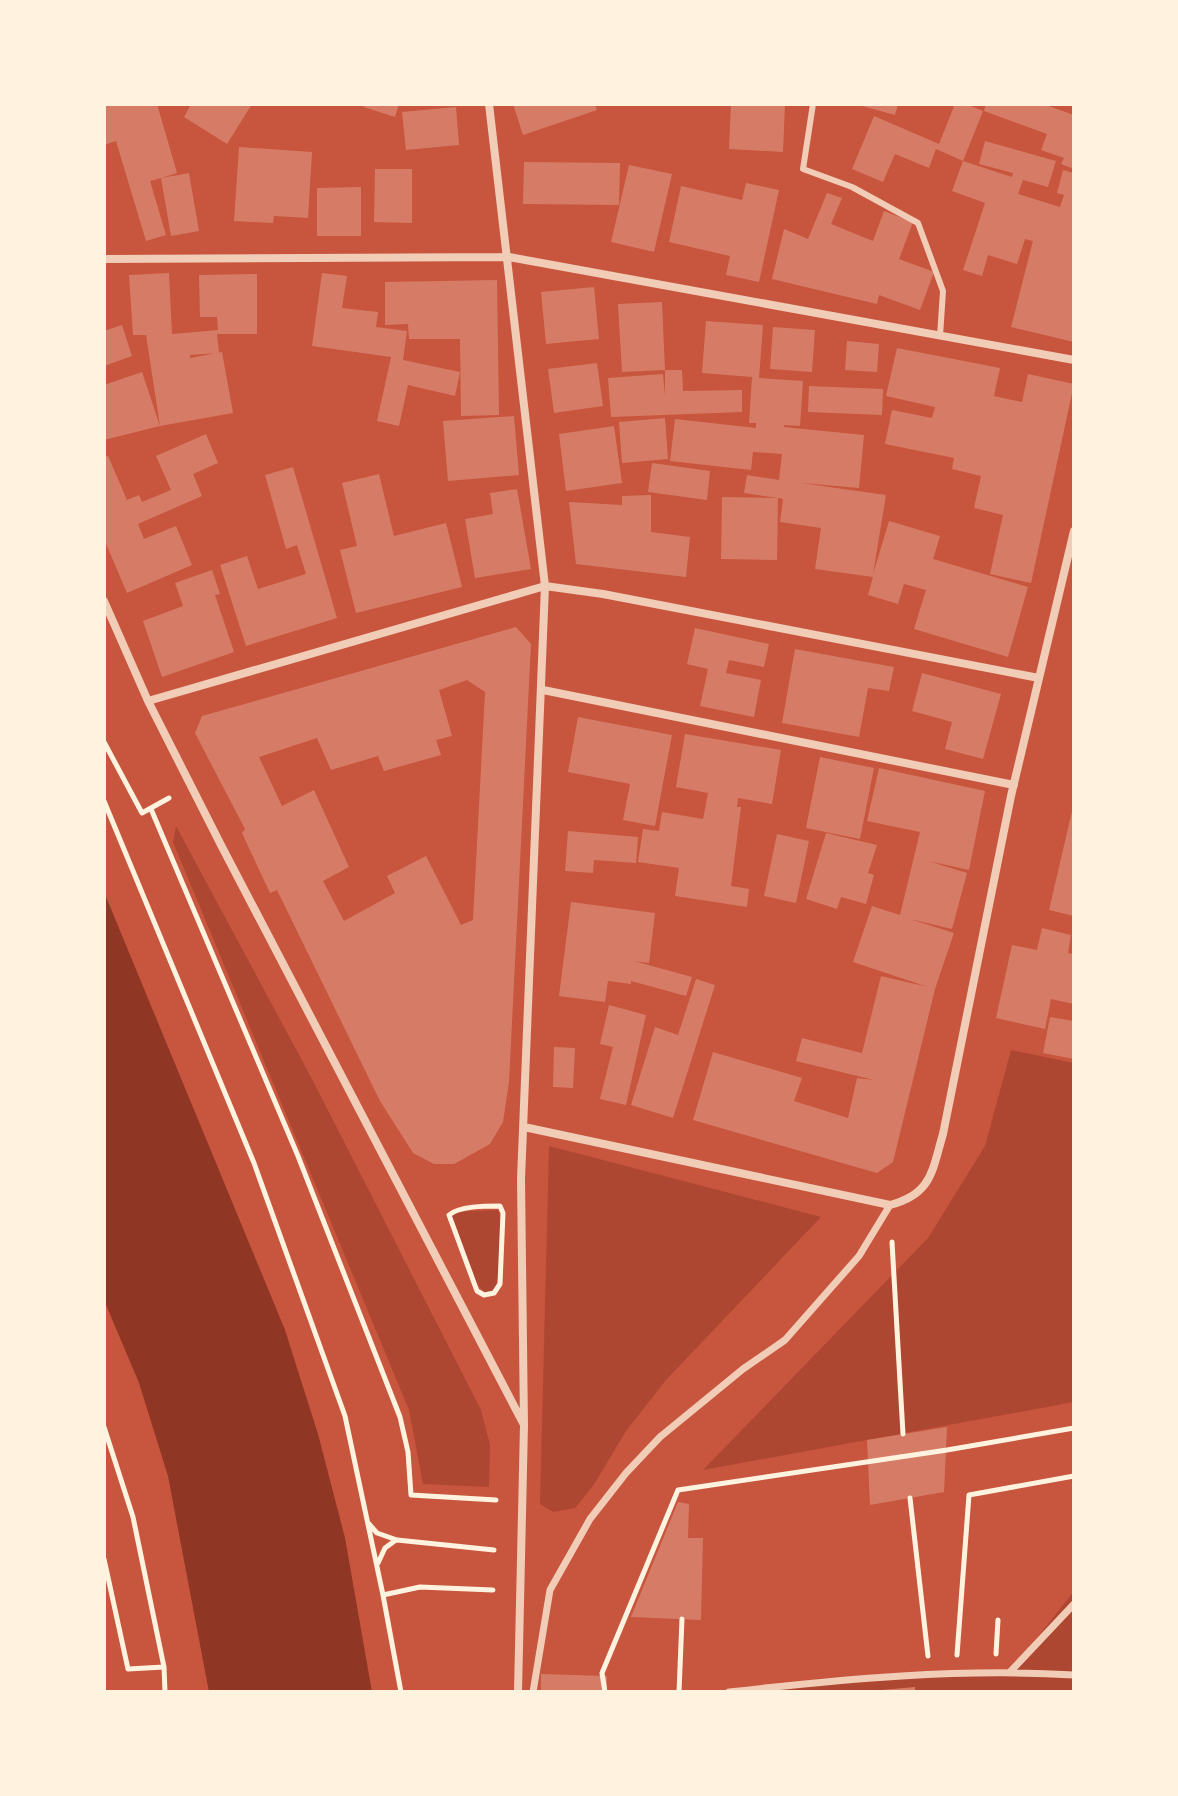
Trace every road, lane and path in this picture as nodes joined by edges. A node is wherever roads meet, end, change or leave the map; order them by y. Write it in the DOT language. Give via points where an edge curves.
graph roads {
  1 [pos="489,104"];
  2 [pos="813,104"];
  3 [pos="509,257"];
  4 [pos="104,259"];
  5 [pos="940,336"];
  6 [pos="1074,360"];
  7 [pos="1074,531"];
  8 [pos="545,586"];
  9 [pos="104,601"];
  10 [pos="1039,678"];
  11 [pos="543,690"];
  12 [pos="148,701"];
  13 [pos="104,742"];
  14 [pos="1014,785"];
  15 [pos="169,798"];
  16 [pos="104,801"];
  17 [pos="151,809"];
  18 [pos="524,1127"];
  19 [pos="890,1205"];
  20 [pos="472,1207"];
  21 [pos="524,1425"];
  22 [pos="104,1427"];
  23 [pos="1074,1428"];
  24 [pos="903,1434"];
  25 [pos="1074,1476"];
  26 [pos="910,1498"];
  27 [pos="496,1500"];
  28 [pos="368,1522"];
  29 [pos="397,1540"];
  30 [pos="494,1550"];
  31 [pos="104,1559"];
  32 [pos="377,1569"];
  33 [pos="493,1590"];
  34 [pos="383,1595"];
  35 [pos="1074,1604"];
  36 [pos="682,1619"];
  37 [pos="998,1620"];
  38 [pos="164,1667"];
  39 [pos="995,1671"];
  40 [pos="1011,1671"];
  41 [pos="955,1672"];
  42 [pos="930,1674"];
  43 [pos="1074,1675"];
  44 [pos="165,1692"];
  45 [pos="401,1692"];
  46 [pos="518,1692"];
  47 [pos="533,1692"];
  48 [pos="605,1692"];
  49 [pos="679,1692"];
  50 [pos="729,1692"];
  1 -- 3 [label="street"];
  2 -- 5 [label="lane" via="803,169 852,187 918,223 943,291"];
  3 -- 4 [label="street"];
  3 -- 5 [label="street"];
  3 -- 8 [label="street"];
  5 -- 6 [label="street"];
  7 -- 10 [label="street"];
  8 -- 10 [label="street"];
  8 -- 11 [label="street"];
  8 -- 12 [label="street"];
  9 -- 12 [label="street"];
  10 -- 14 [label="street"];
  11 -- 14 [label="street"];
  11 -- 18 [label="street"];
  12 -- 21 [label="street"];
  13 -- 17 [label="path" via="142,813"];
  14 -- 19 [label="street" via="937,1155 919,1193"];
  15 -- 17 [label="path"];
  16 -- 28 [label="path" via="254,1163 345,1416"];
  17 -- 27 [label="path" via="298,1156 400,1417 411,1495"];
  18 -- 19 [label="street"];
  18 -- 21 [label="street"];
  19 -- 24 [label="path"];
  19 -- 47 [label="street" via="859,1256 785,1340 660,1437 590,1519 550,1590"];
  20 -- 20 [label="path" via="502,1209 500,1284 492,1294 477,1291 449,1215"];
  21 -- 46 [label="street"];
  22 -- 38 [label="path" via="133,1517"];
  23 -- 48 [label="path" via="678,1490 602,1673"];
  25 -- 41 [label="path" via="969,1495"];
  26 -- 42 [label="path"];
  28 -- 29 [label="path" via="377,1533"];
  28 -- 32 [label="path"];
  29 -- 30 [label="path"];
  29 -- 32 [label="path" via="381,1554"];
  31 -- 38 [label="path" via="128,1669"];
  32 -- 34 [label="path"];
  33 -- 34 [label="path" via="420,1587"];
  34 -- 45 [label="path"];
  35 -- 40 [label="street"];
  36 -- 49 [label="path"];
  37 -- 39 [label="path"];
  38 -- 44 [label="path"];
  39 -- 40 [label="street"];
  39 -- 41 [label="street"];
  40 -- 43 [label="street"];
  41 -- 42 [label="street"];
  42 -- 50 [label="street"];
}
